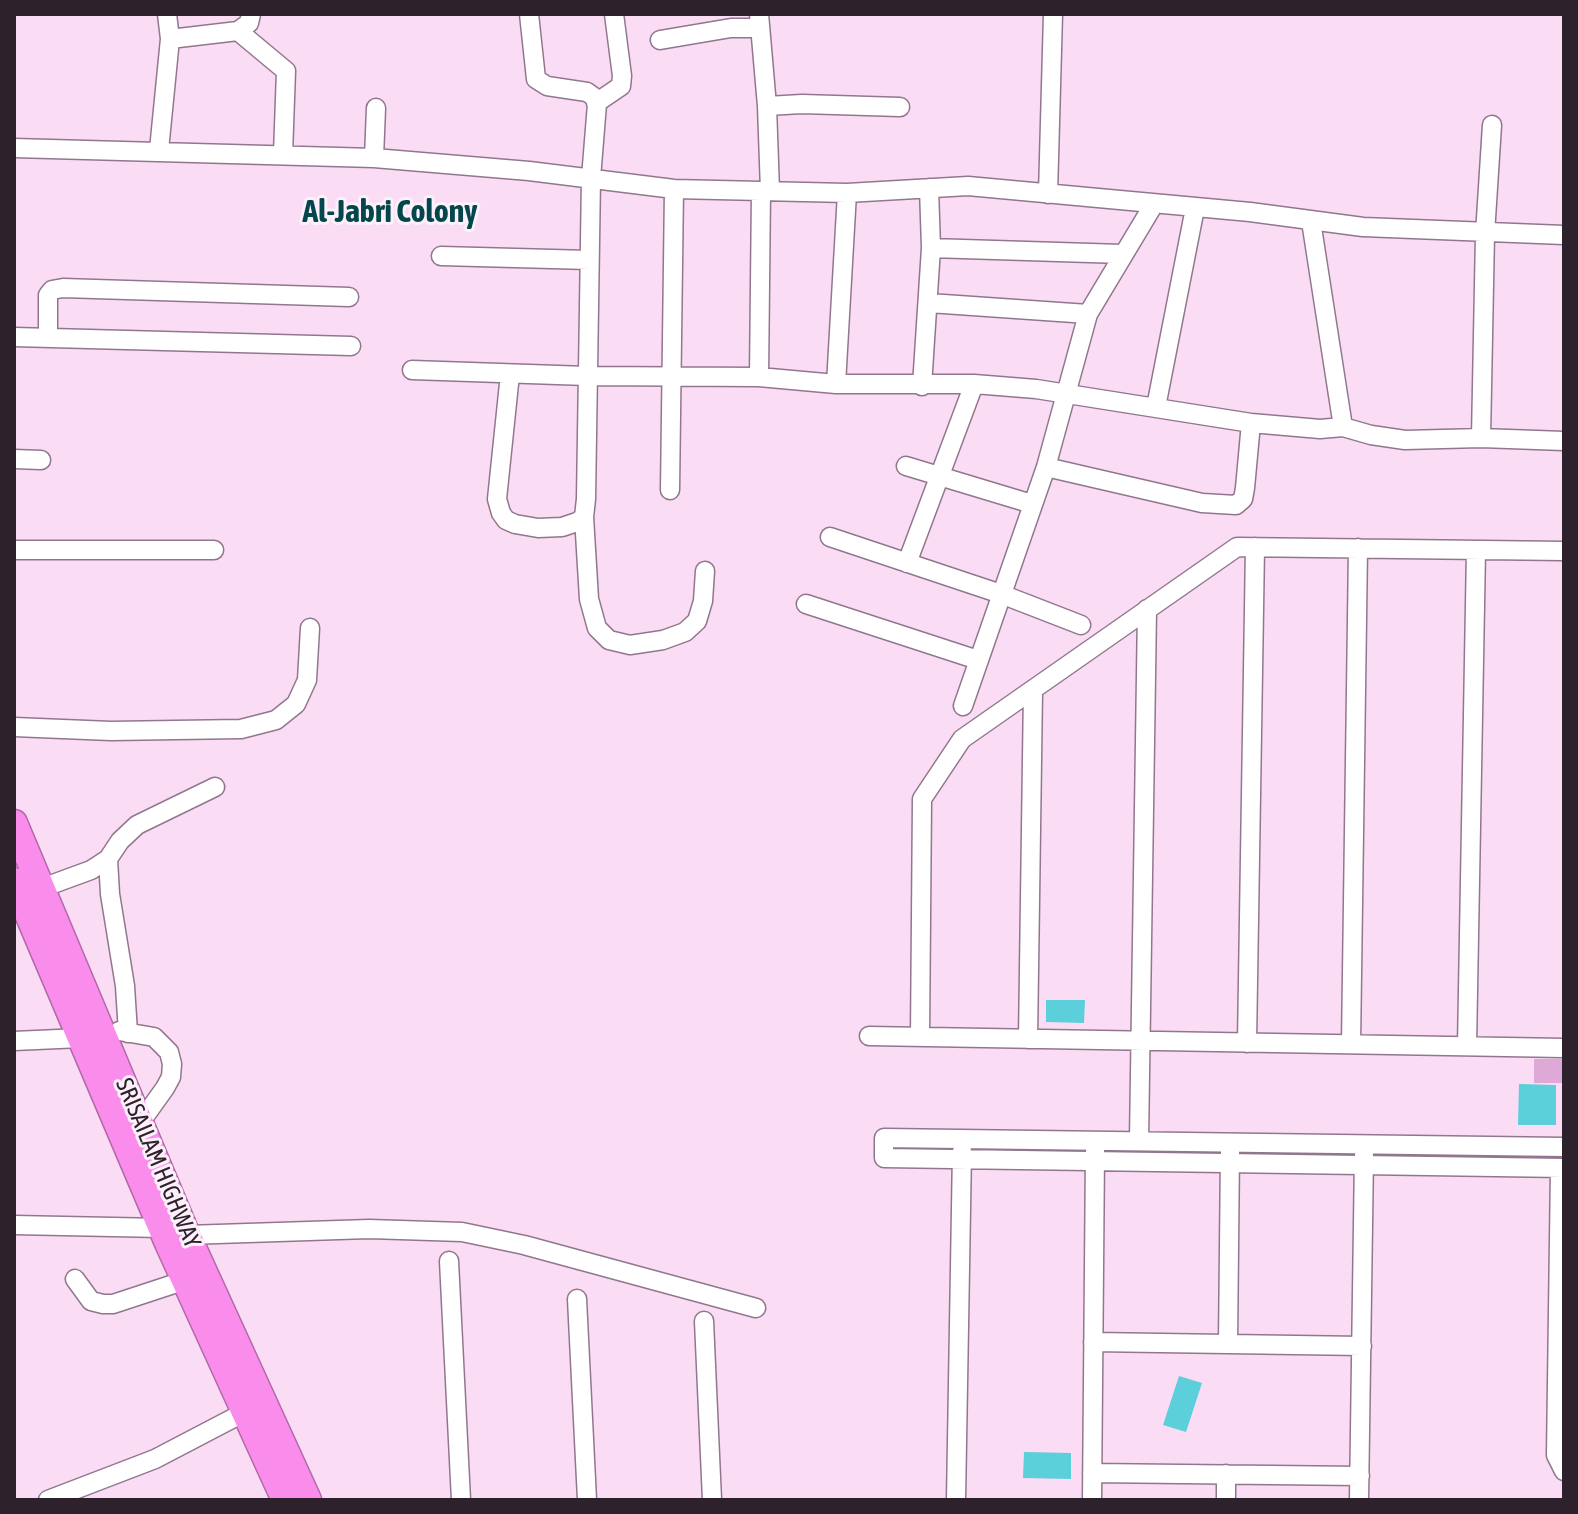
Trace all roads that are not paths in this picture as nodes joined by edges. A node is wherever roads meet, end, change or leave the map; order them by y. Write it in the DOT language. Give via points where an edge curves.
graph roads {
  1 [pos="167,14"];
  2 [pos="251,14"];
  3 [pos="529,14"];
  4 [pos="614,14"];
  5 [pos="1053,14"];
  6 [pos="759,21"];
  7 [pos="238,31"];
  8 [pos="170,39"];
  9 [pos="660,40"];
  10 [pos="596,103"];
  11 [pos="767,106"];
  12 [pos="900,107"];
  13 [pos="376,108"];
  14 [pos="1492,125"];
  15 [pos="14,148"];
  16 [pos="159,150"];
  17 [pos="283,154"];
  18 [pos="374,158"];
  19 [pos="591,178"];
  20 [pos="929,188"];
  21 [pos="674,189"];
  22 [pos="766,191"];
  23 [pos="847,193"];
  24 [pos="1048,194"];
  25 [pos="1154,204"];
  26 [pos="1195,208"];
  27 [pos="1311,221"];
  28 [pos="1485,234"];
  29 [pos="1564,235"];
  30 [pos="931,248"];
  31 [pos="1122,254"];
  32 [pos="441,256"];
  33 [pos="589,260"];
  34 [pos="349,297"];
  35 [pos="929,303"];
  36 [pos="1088,314"];
  37 [pos="14,337"];
  38 [pos="48,337"];
  39 [pos="351,346"];
  40 [pos="412,370"];
  41 [pos="510,374"];
  42 [pos="587,376"];
  43 [pos="672,377"];
  44 [pos="759,377"];
  45 [pos="836,384"];
  46 [pos="974,384"];
  47 [pos="922,386"];
  48 [pos="1066,394"];
  49 [pos="1156,407"];
  50 [pos="1251,423"];
  51 [pos="1343,427"];
  52 [pos="1481,438"];
  53 [pos="1564,441"];
  54 [pos="14,459"];
  55 [pos="41,460"];
  56 [pos="906,466"];
  57 [pos="1046,467"];
  58 [pos="941,476"];
  59 [pos="670,490"];
  60 [pos="1032,504"];
  61 [pos="584,517"];
  62 [pos="830,537"];
  63 [pos="1255,547"];
  64 [pos="1358,548"];
  65 [pos="14,550"];
  66 [pos="214,550"];
  67 [pos="1476,550"];
  68 [pos="1564,551"];
  69 [pos="907,563"];
  70 [pos="705,571"];
  71 [pos="1001,594"];
  72 [pos="806,604"];
  73 [pos="1147,609"];
  74 [pos="1081,625"];
  75 [pos="310,628"];
  76 [pos="978,660"];
  77 [pos="1033,690"];
  78 [pos="963,706"];
  79 [pos="14,727"];
  80 [pos="215,787"];
  81 [pos="14,823"];
  82 [pos="108,859"];
  83 [pos="14,881"];
  84 [pos="42,888"];
  85 [pos="91,1033"];
  86 [pos="128,1033"];
  87 [pos="869,1036"];
  88 [pos="920,1037"];
  89 [pos="1028,1039"];
  90 [pos="14,1041"];
  91 [pos="1141,1041"];
  92 [pos="1247,1043"];
  93 [pos="1351,1044"];
  94 [pos="1467,1046"];
  95 [pos="1564,1048"];
  96 [pos="140,1123"];
  97 [pos="963,1138"];
  98 [pos="1095,1140"];
  99 [pos="1139,1141"];
  100 [pos="1230,1142"];
  101 [pos="1364,1144"];
  102 [pos="1564,1147"];
  103 [pos="962,1160"];
  104 [pos="1095,1162"];
  105 [pos="1230,1163"];
  106 [pos="1364,1165"];
  107 [pos="1562,1168"];
  108 [pos="14,1225"];
  109 [pos="175,1231"];
  110 [pos="449,1261"];
  111 [pos="75,1279"];
  112 [pos="186,1280"];
  113 [pos="577,1299"];
  114 [pos="756,1308"];
  115 [pos="704,1321"];
  116 [pos="1093,1342"];
  117 [pos="1228,1344"];
  118 [pos="1362,1346"];
  119 [pos="245,1412"];
  120 [pos="1564,1471"];
  121 [pos="1092,1473"];
  122 [pos="1226,1474"];
  123 [pos="1360,1476"];
  124 [pos="48,1500"];
  125 [pos="285,1500"];
  126 [pos="308,1500"];
  127 [pos="461,1500"];
  128 [pos="587,1500"];
  129 [pos="712,1500"];
  130 [pos="956,1500"];
  131 [pos="1092,1500"];
  132 [pos="1226,1500"];
  133 [pos="1359,1500"];
  1 -- 8 [label="street"];
  2 -- 7 [label="street"];
  3 -- 10 [label="street" via="536,79 547,86 587,92"];
  4 -- 10 [label="street" via="621,86"];
  5 -- 24 [label="street"];
  6 -- 9 [label="street"];
  6 -- 11 [label="street"];
  7 -- 8 [label="street"];
  7 -- 17 [label="street" via="286,71"];
  8 -- 16 [label="street"];
  10 -- 19 [label="street"];
  11 -- 12 [label="street"];
  11 -- 22 [label="street"];
  13 -- 18 [label="street"];
  14 -- 28 [label="street"];
  15 -- 16 [label="street"];
  16 -- 17 [label="street"];
  17 -- 18 [label="street"];
  18 -- 19 [label="street"];
  19 -- 21 [label="street"];
  19 -- 33 [label="street"];
  20 -- 23 [label="street"];
  20 -- 24 [label="street"];
  20 -- 30 [label="street"];
  21 -- 22 [label="street"];
  21 -- 43 [label="street"];
  22 -- 23 [label="street"];
  22 -- 44 [label="street"];
  23 -- 45 [label="street"];
  24 -- 25 [label="street"];
  25 -- 26 [label="street"];
  25 -- 31 [label="street"];
  26 -- 27 [label="street"];
  26 -- 49 [label="street"];
  27 -- 28 [label="street"];
  27 -- 51 [label="street"];
  28 -- 29 [label="street"];
  28 -- 52 [label="street"];
  30 -- 31 [label="street"];
  30 -- 35 [label="street"];
  31 -- 36 [label="street"];
  32 -- 33 [label="street"];
  33 -- 42 [label="street"];
  34 -- 38 [label="street" via="63,288 48,295"];
  35 -- 36 [label="street"];
  35 -- 47 [label="street"];
  36 -- 48 [label="street"];
  37 -- 38 [label="street"];
  38 -- 39 [label="street"];
  40 -- 41 [label="street"];
  41 -- 42 [label="street"];
  41 -- 61 [label="street" via="497,499 501,513 515,524 538,528 562,527"];
  42 -- 43 [label="street"];
  42 -- 61 [label="street"];
  43 -- 44 [label="street"];
  43 -- 59 [label="street"];
  44 -- 45 [label="street"];
  45 -- 47 [label="street"];
  46 -- 47 [label="street"];
  46 -- 48 [label="street"];
  46 -- 58 [label="street"];
  48 -- 49 [label="street"];
  48 -- 57 [label="street"];
  49 -- 50 [label="street"];
  50 -- 51 [label="street"];
  50 -- 57 [label="street" via="1243,499 1236,505 1202,503"];
  51 -- 52 [label="street" via="1405,440"];
  52 -- 53 [label="street"];
  54 -- 55 [label="street"];
  56 -- 58 [label="street"];
  57 -- 60 [label="street"];
  58 -- 60 [label="street"];
  58 -- 69 [label="street"];
  60 -- 71 [label="street"];
  61 -- 70 [label="street" via="589,599 597,628 609,640 630,645 685,632 697,621"];
  62 -- 69 [label="street"];
  63 -- 64 [label="street"];
  63 -- 73 [label="street" via="1237,547"];
  63 -- 92 [label="street"];
  64 -- 67 [label="street"];
  64 -- 93 [label="street"];
  65 -- 66 [label="street"];
  67 -- 68 [label="street"];
  67 -- 94 [label="street"];
  69 -- 71 [label="street"];
  71 -- 74 [label="street"];
  71 -- 76 [label="street"];
  72 -- 76 [label="street"];
  73 -- 77 [label="street"];
  73 -- 91 [label="street"];
  75 -- 79 [label="street" via="307,680 296,704 276,720 241,729"];
  76 -- 78 [label="street"];
  77 -- 88 [label="street" via="962,739 922,799"];
  77 -- 89 [label="street"];
  80 -- 82 [label="street" via="137,825"];
  81 -- 84 [label="highway, SRISAILAM HIGHWAY"];
  82 -- 84 [label="street"];
  82 -- 86 [label="street"];
  83 -- 85 [label="highway, SRISAILAM HIGHWAY"];
  84 -- 85 [label="highway, SRISAILAM HIGHWAY"];
  85 -- 86 [label="street"];
  85 -- 90 [label="street"];
  85 -- 96 [label="highway, SRISAILAM HIGHWAY"];
  85 -- 109 [label="highway, SRISAILAM HIGHWAY"];
  86 -- 96 [label="street" via="154,1037 169,1052 172,1064 171,1077"];
  87 -- 88 [label="street"];
  88 -- 89 [label="street"];
  89 -- 91 [label="street"];
  91 -- 92 [label="street"];
  91 -- 99 [label="street"];
  92 -- 93 [label="street"];
  93 -- 94 [label="street"];
  94 -- 95 [label="street"];
  96 -- 109 [label="highway, SRISAILAM HIGHWAY"];
  97 -- 98 [label="street"];
  97 -- 103 [label="street"];
  97 -- 103 [label="street" via="884,1138 884,1158"];
  98 -- 99 [label="street"];
  98 -- 104 [label="street"];
  99 -- 100 [label="street"];
  100 -- 101 [label="street"];
  100 -- 105 [label="street"];
  101 -- 102 [label="street"];
  101 -- 106 [label="street"];
  103 -- 104 [label="street"];
  103 -- 130 [label="street"];
  104 -- 105 [label="street"];
  104 -- 116 [label="street"];
  105 -- 106 [label="street"];
  105 -- 117 [label="street"];
  106 -- 107 [label="street"];
  106 -- 118 [label="street"];
  107 -- 120 [label="street" via="1556,1455"];
  108 -- 109 [label="street"];
  109 -- 112 [label="highway, SRISAILAM HIGHWAY"];
  109 -- 114 [label="street" via="462,1232"];
  109 -- 126 [label="highway, SRISAILAM HIGHWAY"];
  110 -- 127 [label="street"];
  111 -- 112 [label="street" via="91,1301 103,1304"];
  112 -- 119 [label="highway, SRISAILAM HIGHWAY"];
  113 -- 128 [label="street"];
  115 -- 129 [label="street"];
  116 -- 117 [label="street"];
  116 -- 121 [label="street"];
  117 -- 118 [label="street"];
  118 -- 123 [label="street"];
  119 -- 124 [label="street" via="155,1459"];
  119 -- 125 [label="highway, SRISAILAM HIGHWAY"];
  121 -- 122 [label="street"];
  121 -- 131 [label="street"];
  122 -- 123 [label="street"];
  122 -- 132 [label="street"];
  123 -- 133 [label="street"];
}
